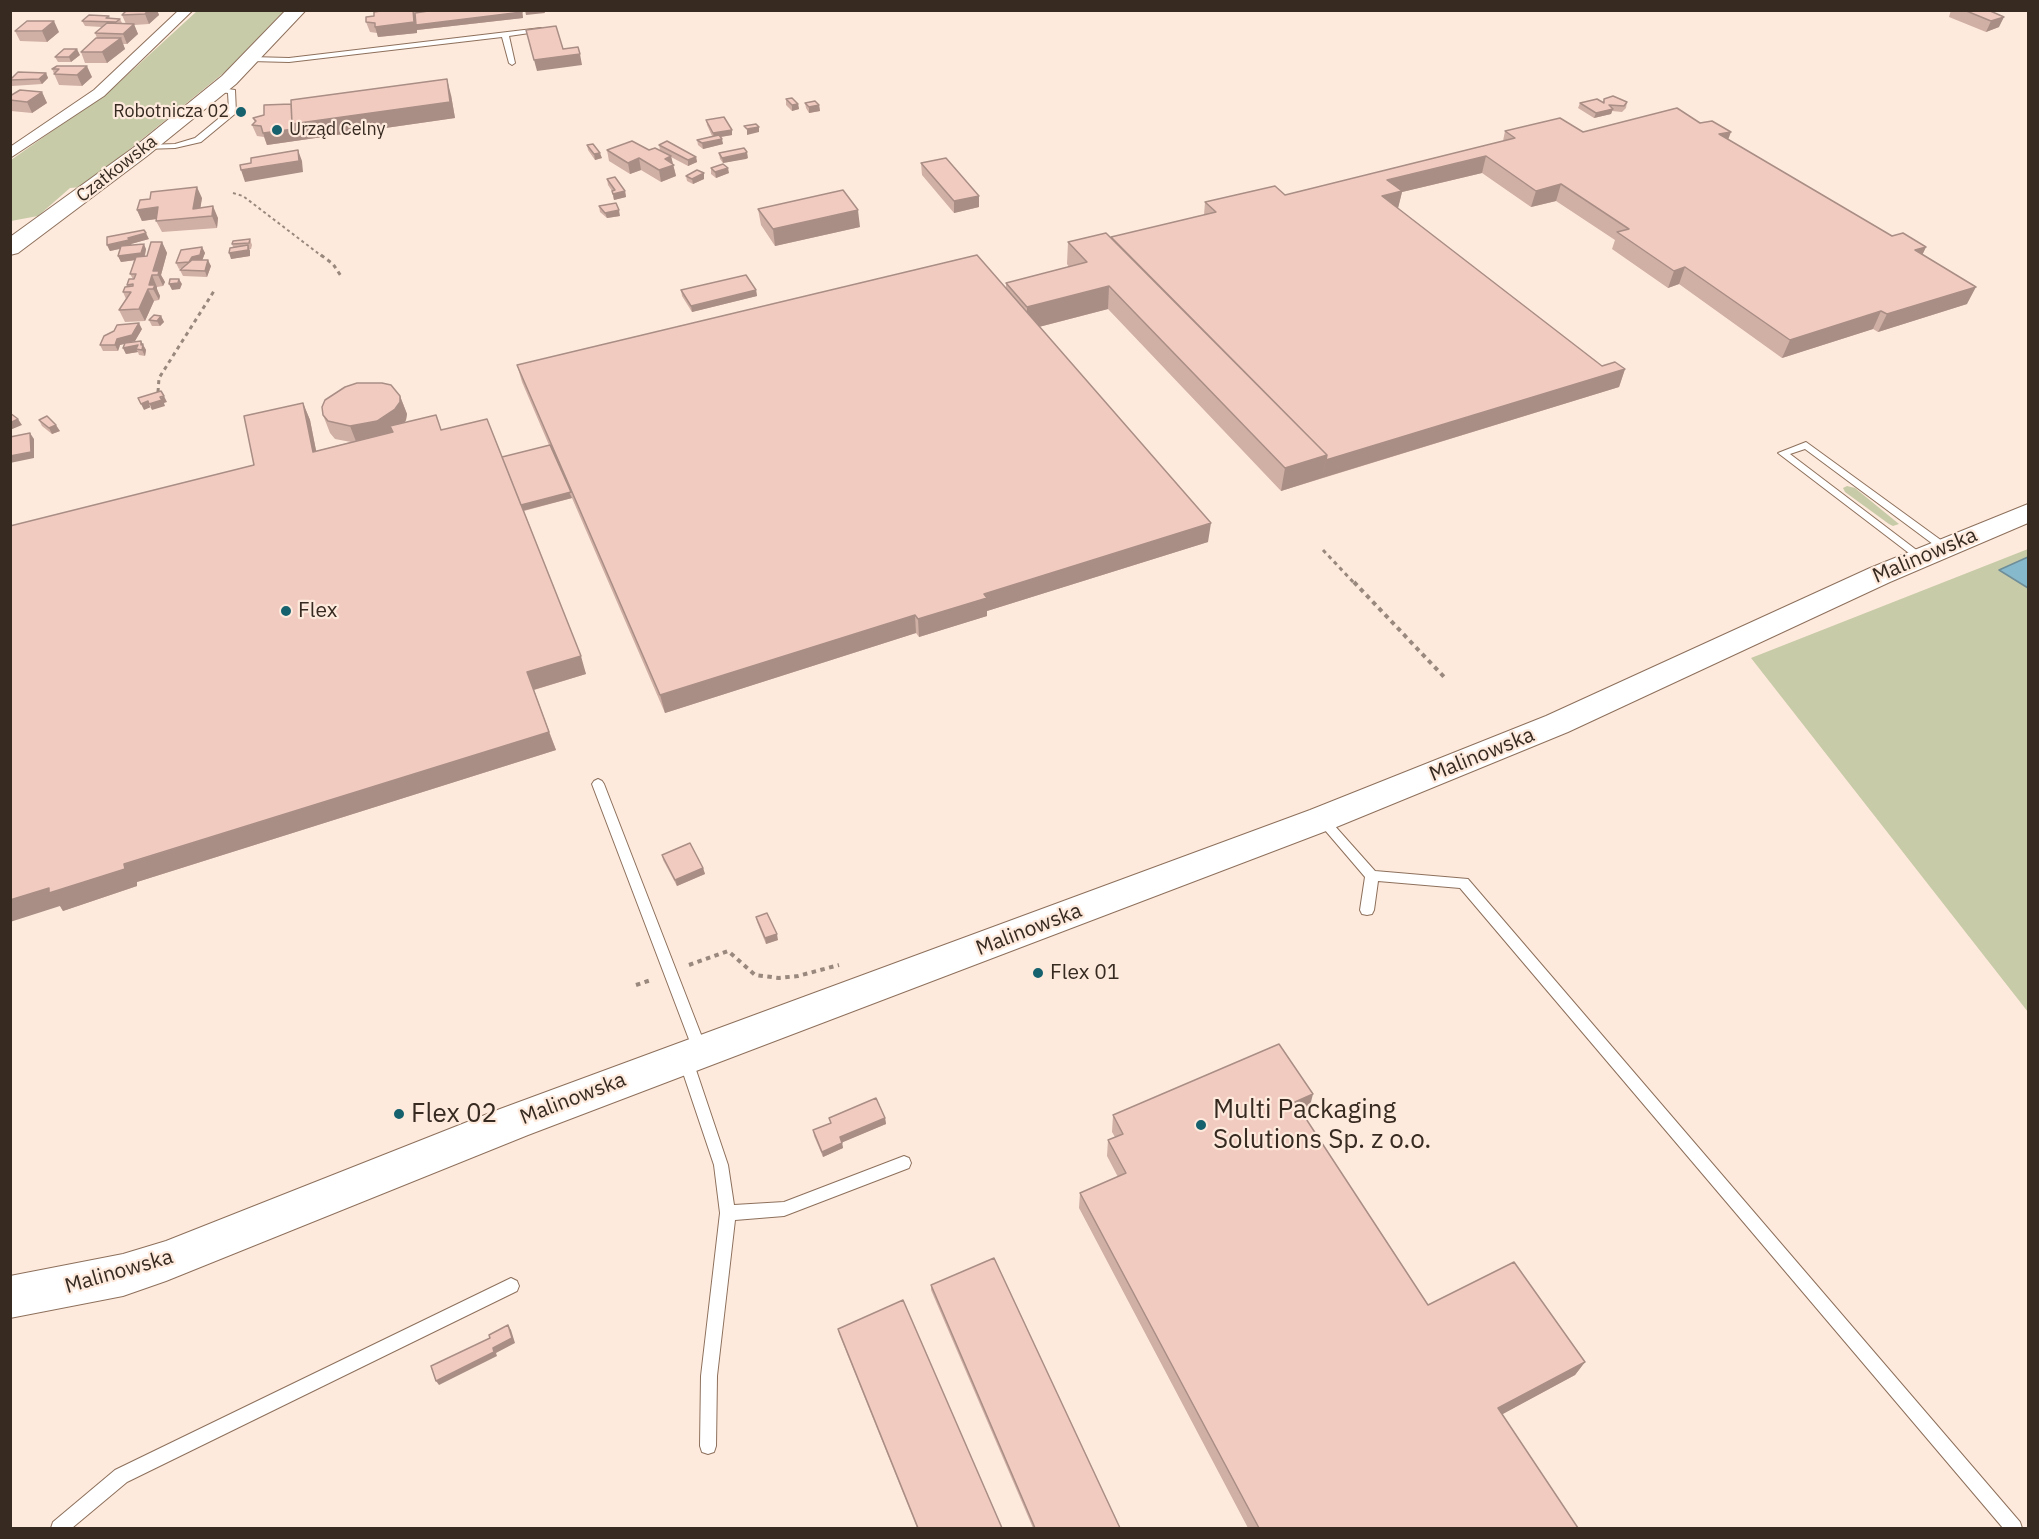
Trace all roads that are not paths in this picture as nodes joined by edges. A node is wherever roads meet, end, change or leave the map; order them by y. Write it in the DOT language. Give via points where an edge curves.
graph roads {
  1 [pos="187,10"];
  2 [pos="297,10"];
  3 [pos="546,29"];
  4 [pos="505,34"];
  5 [pos="250,59"];
  6 [pos="512,63"];
  7 [pos="10,154"];
  8 [pos="11,247"];
  9 [pos="1849,477"];
  10 [pos="1826,485"];
  11 [pos="2028,513"];
  12 [pos="1934,553"];
  13 [pos="598,783"];
  14 [pos="1322,819"];
  15 [pos="1372,876"];
  16 [pos="1367,910"];
  17 [pos="692,1054"];
  18 [pos="903,1163"];
  19 [pos="728,1213"];
  20 [pos="511,1286"];
  21 [pos="10,1298"];
  22 [pos="708,1446"];
  23 [pos="59,1528"];
  24 [pos="2014,1528"];
  1 -- 7 [label="street" via="99,93"];
  2 -- 5 [label="street, Czatkowska"];
  3 -- 4 [label="lane"];
  4 -- 5 [label="lane" via="289,60"];
  4 -- 6 [label="lane"];
  5 -- 8 [label="street, Czatkowska" via="147,147"];
  9 -- 10 [label="lane"];
  9 -- 10 [label="lane" via="1806,446 1783,453"];
  9 -- 12 [label="lane"];
  10 -- 12 [label="lane"];
  11 -- 12 [label="street, Malinowska"];
  12 -- 14 [label="street, Malinowska" via="1557,724"];
  13 -- 17 [label="lane" via="670,973"];
  14 -- 15 [label="lane"];
  14 -- 17 [label="street, Malinowska"];
  15 -- 16 [label="lane"];
  15 -- 24 [label="lane" via="1463,883"];
  17 -- 19 [label="lane" via="722,1165"];
  17 -- 21 [label="street, Malinowska" via="166,1261 123,1275"];
  18 -- 19 [label="lane" via="784,1209"];
  19 -- 22 [label="lane" via="709,1376"];
  20 -- 23 [label="lane" via="154,1458 121,1476"];
}
